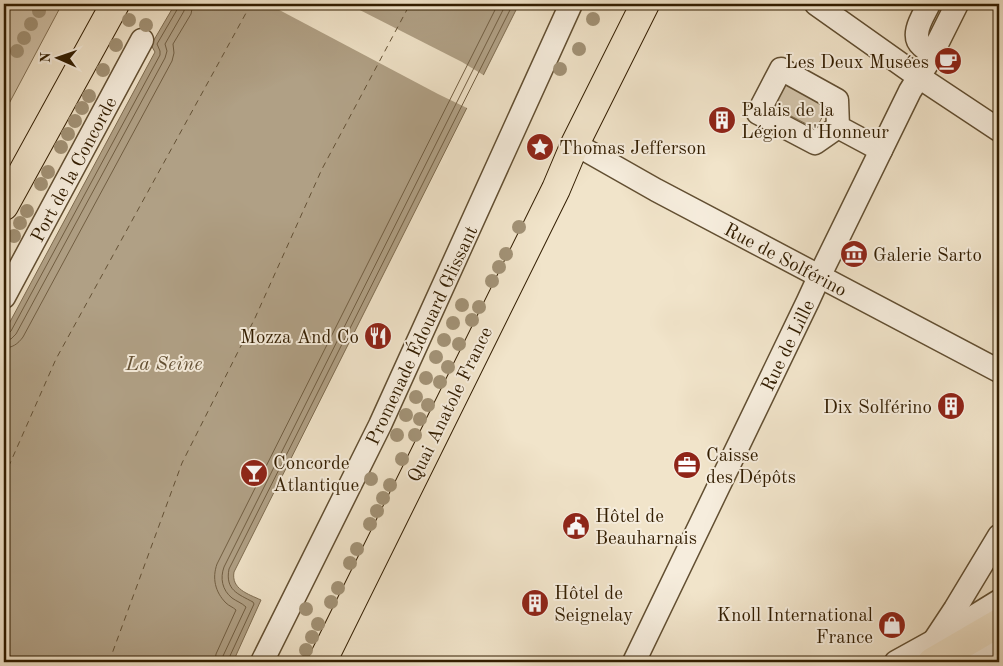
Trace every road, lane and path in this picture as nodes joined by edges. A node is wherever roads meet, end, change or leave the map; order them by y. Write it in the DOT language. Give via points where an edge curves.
graph roads {
  1 [pos="115,4"];
  2 [pos="571,4"];
  3 [pos="645,4"];
  4 [pos="816,4"];
  5 [pos="929,4"];
  6 [pos="957,4"];
  7 [pos="142,40"];
  8 [pos="933,52"];
  9 [pos="918,77"];
  10 [pos="838,127"];
  11 [pos="999,130"];
  12 [pos="575,144"];
  13 [pos="881,150"];
  14 [pos="4,206"];
  15 [pos="819,276"];
  16 [pos="4,297"];
  17 [pos="999,372"];
  18 [pos="999,536"];
  19 [pos="999,601"];
  20 [pos="999,623"];
  21 [pos="999,640"];
  22 [pos="933,652"];
  23 [pos="262,662"];
  24 [pos="322,662"];
  25 [pos="634,662"];
  26 [pos="896,662"];
  27 [pos="920,662"];
  28 [pos="961,662"];
  1 -- 14 [label="main road"];
  2 -- 23 [label="street, Promenade Édouard Glissant" via="380,425"];
  3 -- 12 [label="main road, Quai Anatole France"];
  4 -- 9 [label="street"];
  5 -- 8 [label="street" via="917,33 922,46"];
  6 -- 8 [label="street, Rue de Lille"];
  7 -- 16 [label="street, Port de la Concorde"];
  8 -- 9 [label="street, Rue de Lille"];
  9 -- 11 [label="street"];
  9 -- 13 [label="street, Rue de Lille"];
  10 -- 13 [label="street"];
  12 -- 15 [label="street, Rue de Solférino"];
  12 -- 24 [label="main road, Quai Anatole France" via="556,189"];
  13 -- 15 [label="street, Rue de Lille"];
  15 -- 17 [label="street, Rue de Solférino"];
  15 -- 25 [label="street, Rue de Lille"];
  18 -- 22 [label="street"];
  19 -- 22 [label="street"];
  20 -- 22 [label="main road"];
  21 -- 28 [label="street"];
  22 -- 26 [label="street"];
  22 -- 27 [label="street"];
}
